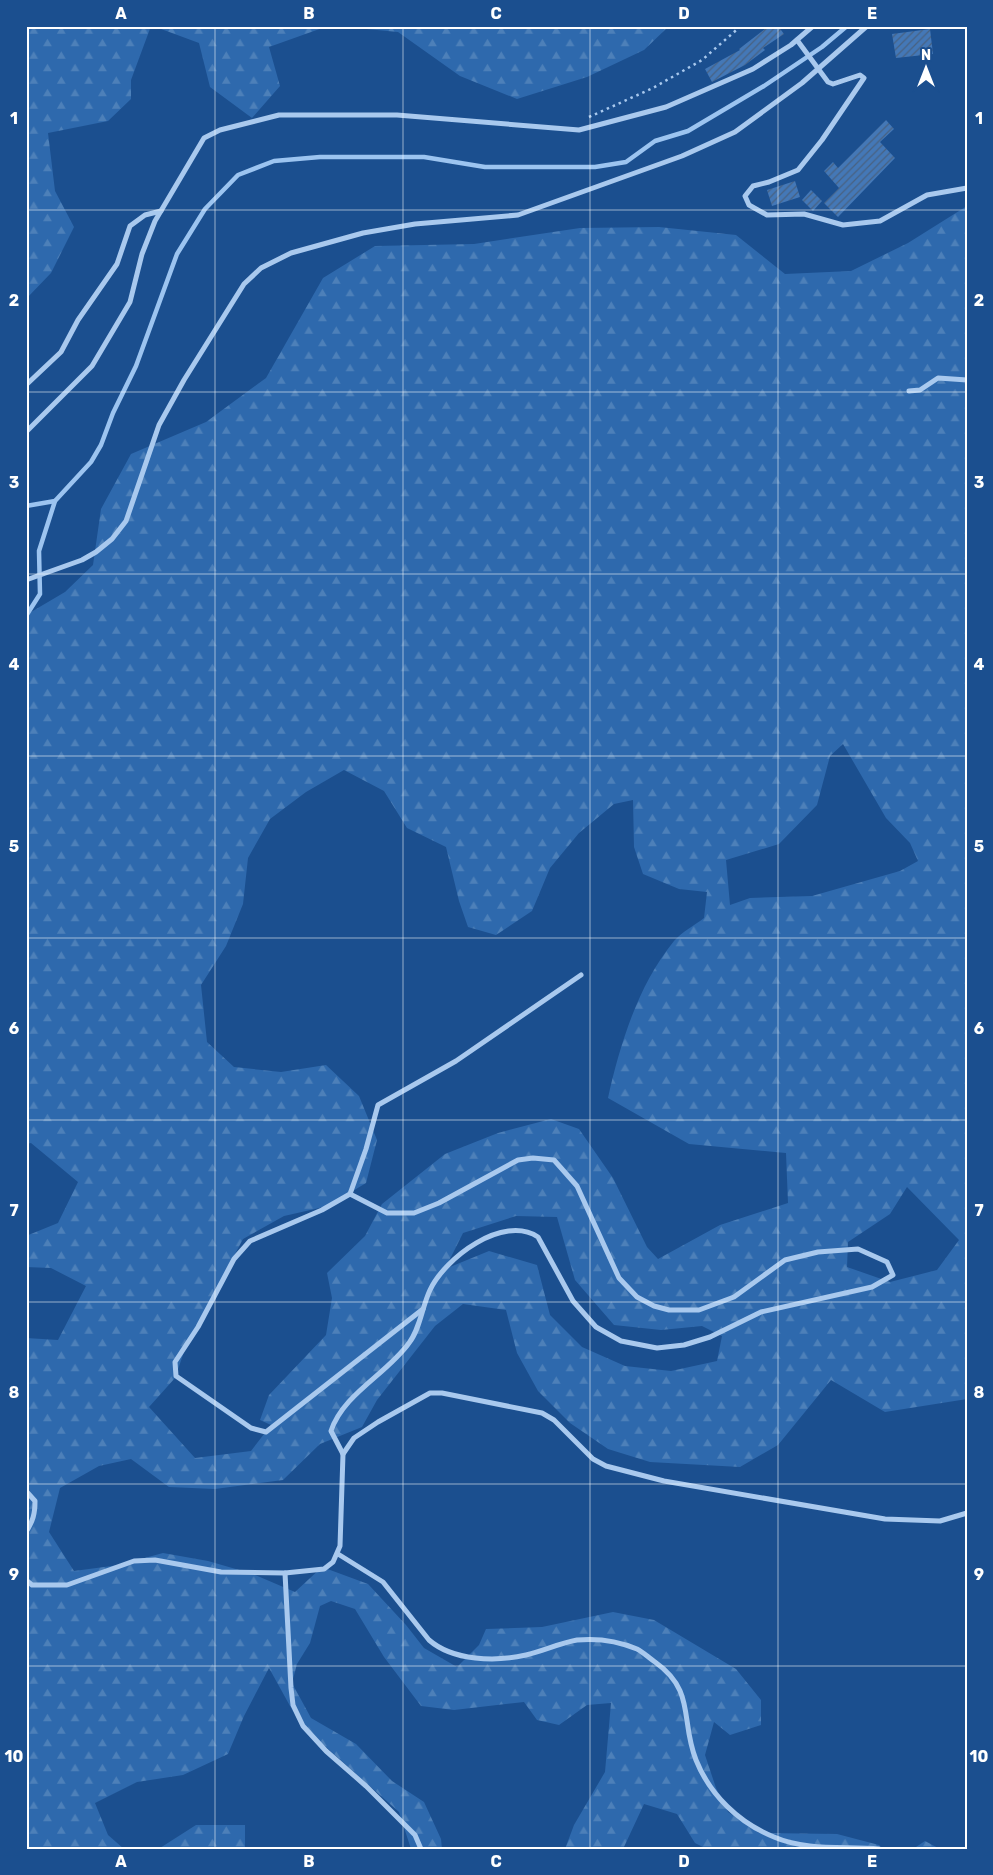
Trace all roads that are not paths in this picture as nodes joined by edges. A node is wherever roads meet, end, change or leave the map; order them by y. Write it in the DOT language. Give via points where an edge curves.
graph roads {
  1 [pos="813,26"];
  2 [pos="867,26"];
  3 [pos="797,40"];
  4 [pos="818,68"];
  5 [pos="967,188"];
  6 [pos="161,211"];
  7 [pos="967,380"];
  8 [pos="26,385"];
  9 [pos="909,391"];
  10 [pos="26,432"];
  11 [pos="26,580"];
  12 [pos="581,974"];
  13 [pos="350,1194"];
  14 [pos="423,1309"];
  15 [pos="343,1454"];
  16 [pos="26,1492"];
  17 [pos="967,1513"];
  18 [pos="26,1532"];
  19 [pos="338,1554"];
  20 [pos="284,1573"];
  21 [pos="26,1580"];
  22 [pos="421,1849"];
  23 [pos="879,1849"];
  1 -- 3 [label="street"];
  2 -- 4 [label="street"];
  3 -- 4 [label="street"];
  3 -- 6 [label="street" via="753,69 666,107 579,130 397,115 280,115 220,130 204,138"];
  4 -- 5 [label="street" via="833,84 860,75 864,78 798,170 753,186 744,196 749,205 768,216 804,214 843,225 880,220 927,195"];
  4 -- 11 [label="street" via="735,132 627,178 518,215 415,224 364,233 290,253 261,268 244,284 159,425 126,521 112,539 82,560"];
  6 -- 8 [label="street" via="130,226 117,264 78,320 61,352"];
  6 -- 10 [label="street" via="142,254 130,302 92,366"];
  7 -- 9 [label="street" via="938,378 920,390"];
  12 -- 13 [label="street" via="456,1062 378,1105"];
  13 -- 14 [label="street" via="322,1210 250,1241 234,1259 198,1327 175,1362 176,1376 251,1428 266,1432"];
  13 -- 14 [label="street" via="387,1213 414,1213 518,1160 554,1160 577,1186 619,1278 637,1297 669,1310 699,1310 734,1297 785,1260 818,1252 858,1249 887,1262 893,1275 872,1287 761,1312 710,1337 684,1345 657,1348 620,1341 596,1327 573,1301 538,1237 530,1232 500,1232 462,1252 435,1282"];
  14 -- 15 [label="street" via="410,1343 347,1405 334,1423 331,1430"];
  15 -- 17 [label="street" via="354,1438 378,1422 430,1393 442,1393 542,1413 554,1420 593,1459 606,1466 664,1481 886,1519 940,1521"];
  15 -- 19 [label="street"];
  16 -- 18 [label="street" via="35,1501 35,1511"];
  19 -- 20 [label="street" via="324,1569"];
  19 -- 23 [label="street" via="383,1582 438,1648 462,1656 507,1658 577,1640 612,1640 638,1650 670,1673 683,1694 695,1758 706,1781 720,1801 746,1823 775,1838 802,1844"];
  20 -- 21 [label="street" via="221,1572 155,1560 134,1561 67,1585 32,1585"];
  20 -- 22 [label="street" via="290,1688 293,1705 303,1726 415,1835"];
}
